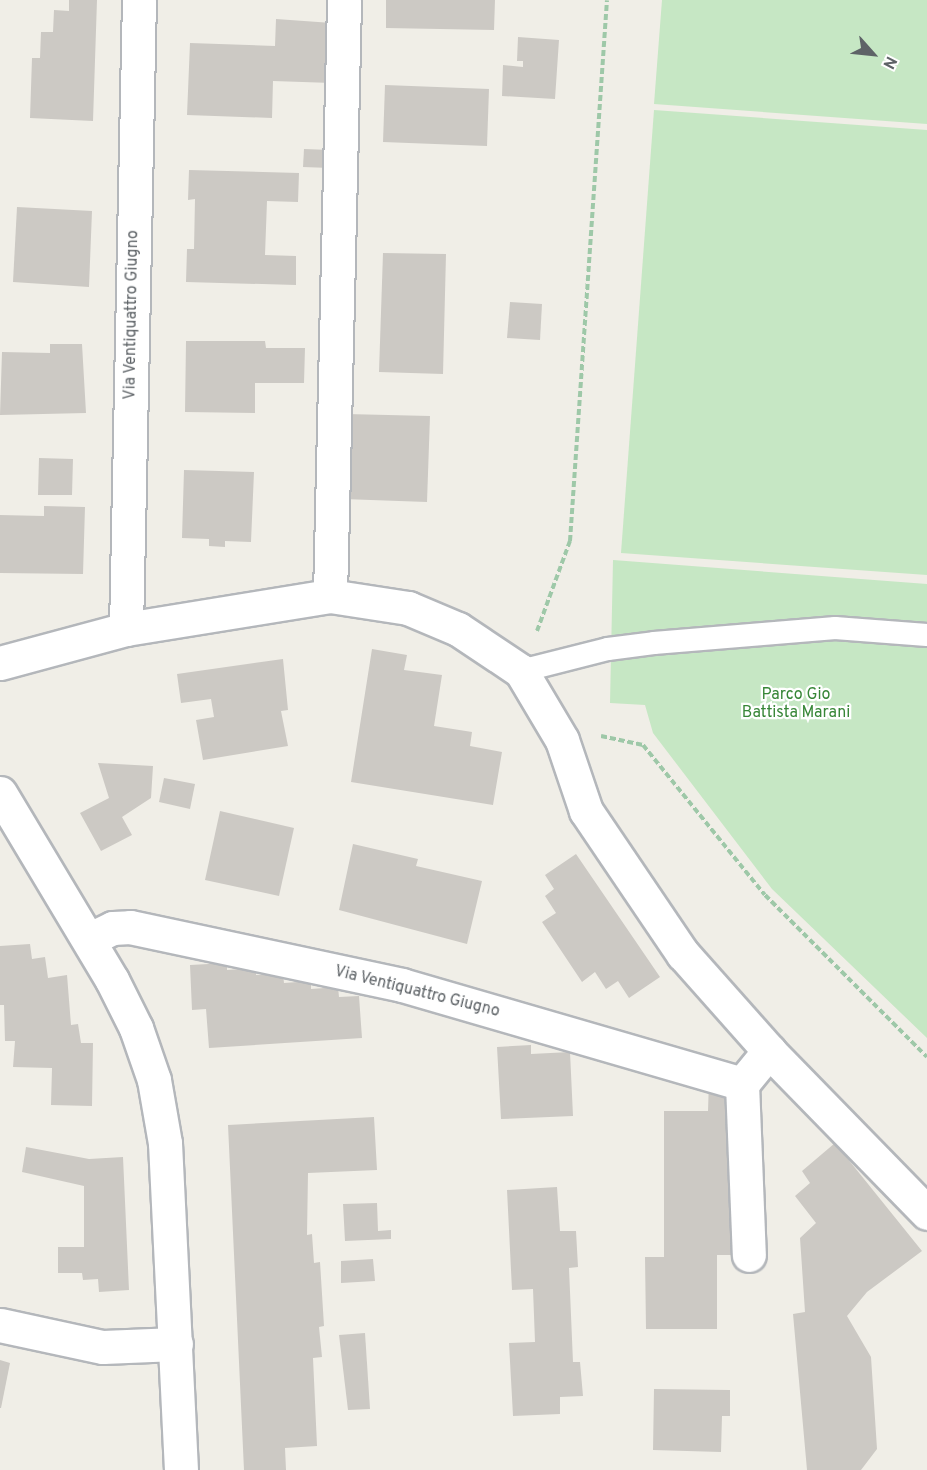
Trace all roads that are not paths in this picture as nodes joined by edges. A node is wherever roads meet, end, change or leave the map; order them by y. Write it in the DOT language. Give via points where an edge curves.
graph roads {
  1 [pos="139,0"];
  2 [pos="344,0"];
  3 [pos="330,596"];
  4 [pos="126,629"];
  5 [pos="927,635"];
  6 [pos="0,663"];
  7 [pos="521,671"];
  8 [pos="0,793"];
  9 [pos="90,939"];
  10 [pos="769,1051"];
  11 [pos="742,1084"];
  12 [pos="927,1213"];
  13 [pos="749,1255"];
  14 [pos="0,1325"];
  15 [pos="176,1344"];
  16 [pos="181,1470"];
  1 -- 4 [label="street, Via Ventiquattro Giugno"];
  2 -- 3 [label="street"];
  3 -- 4 [label="street"];
  3 -- 7 [label="street" via="408,608 458,628"];
  4 -- 6 [label="street"];
  5 -- 7 [label="lane" via="836,628 654,643 608,649"];
  7 -- 10 [label="street" via="562,740 586,811 683,954"];
  8 -- 9 [label="street"];
  9 -- 11 [label="street, Via Ventiquattro Giugno" via="113,928 130,927 402,985"];
  9 -- 15 [label="street" via="136,1028 154,1080 165,1143"];
  10 -- 11 [label="street"];
  10 -- 12 [label="street"];
  11 -- 13 [label="street"];
  14 -- 15 [label="street" via="103,1347"];
  15 -- 16 [label="street"];
}
